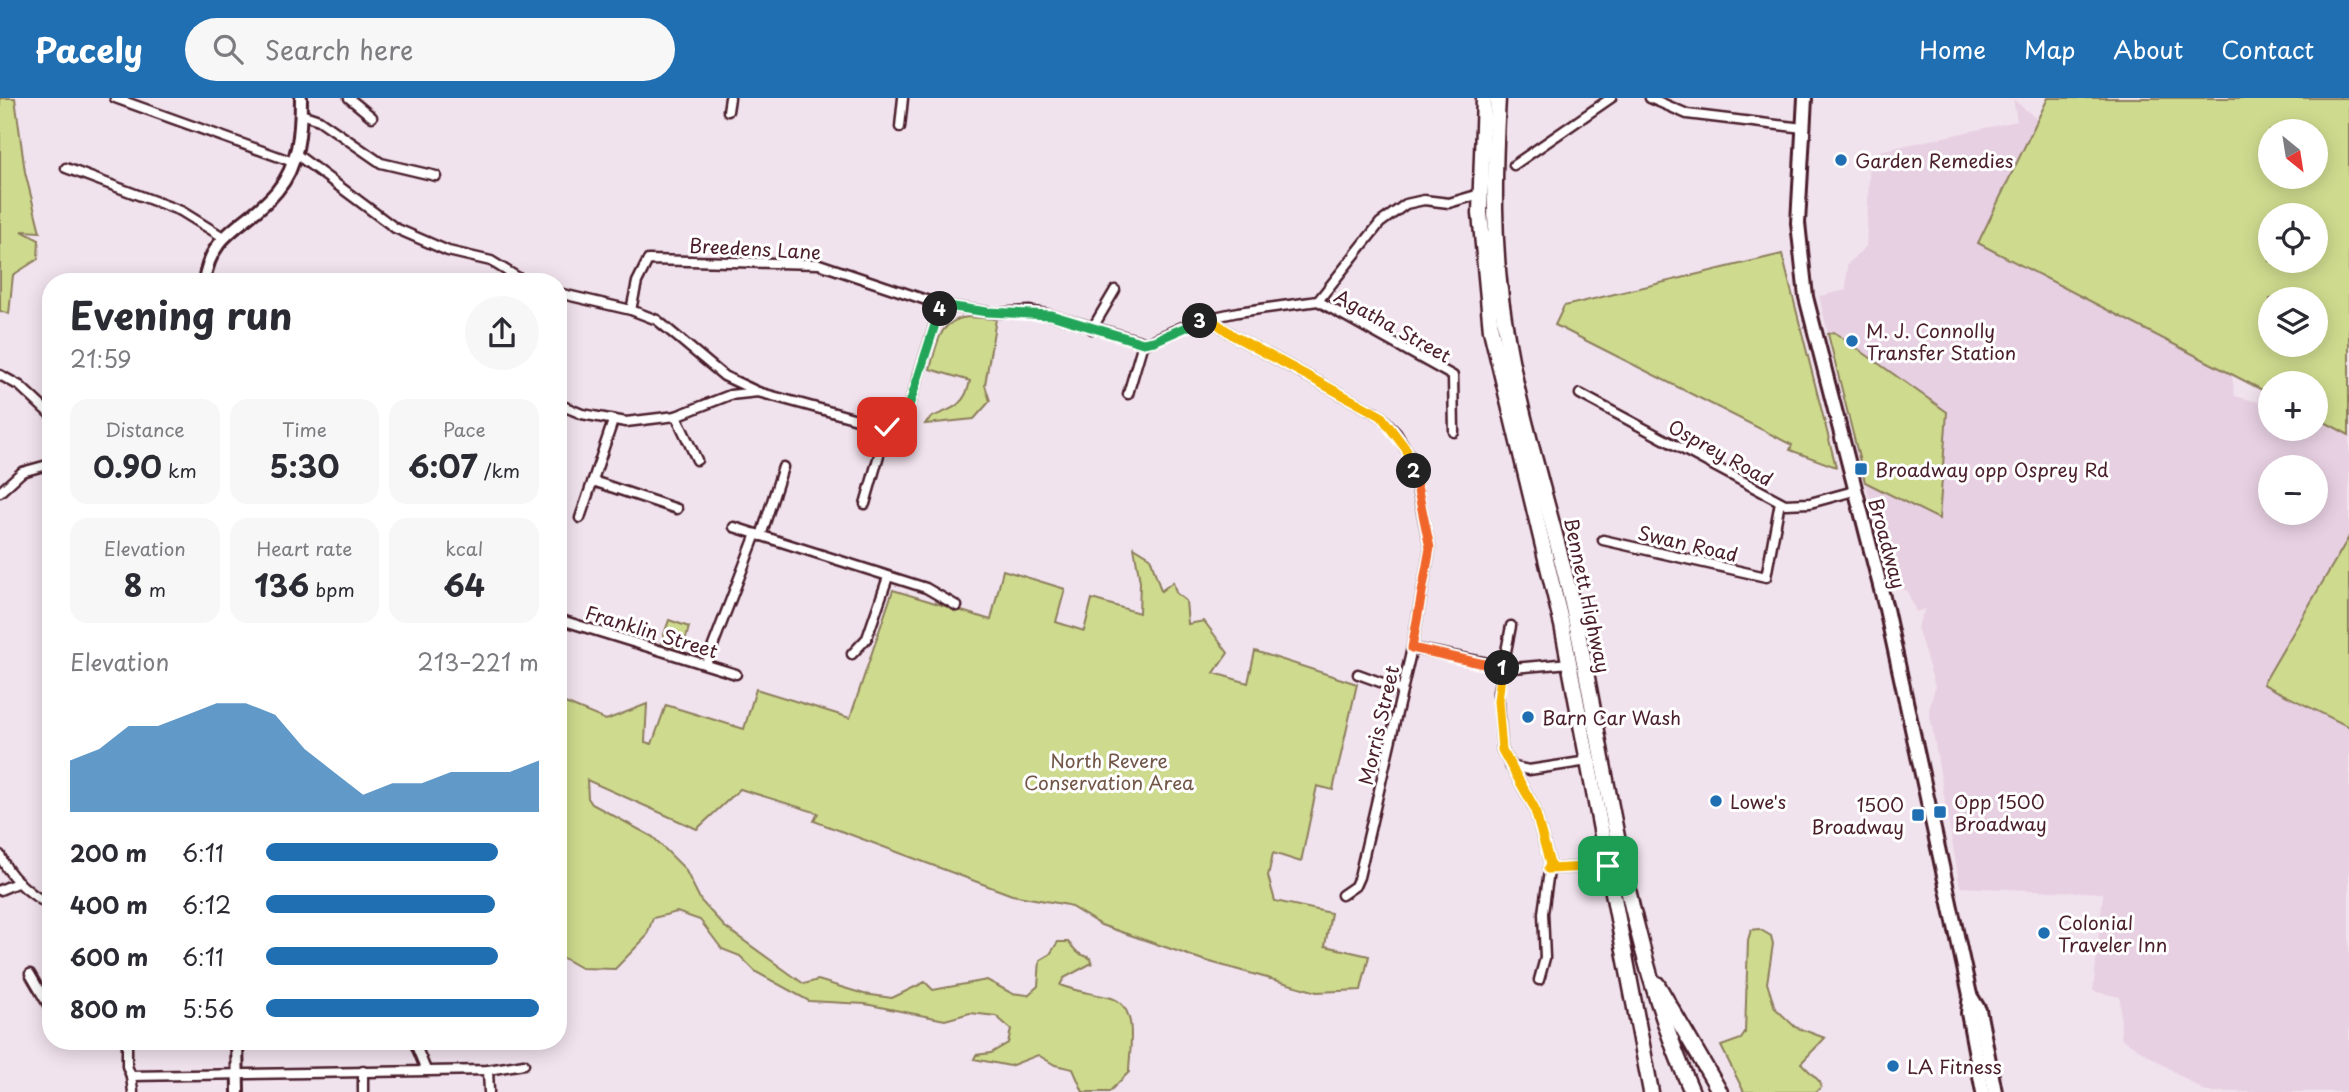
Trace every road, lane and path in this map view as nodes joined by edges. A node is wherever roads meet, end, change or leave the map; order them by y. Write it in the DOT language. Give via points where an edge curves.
graph roads {
  1 [pos="115,98"];
  2 [pos="301,98"];
  3 [pos="349,98"];
  4 [pos="730,98"];
  5 [pos="903,98"];
  6 [pos="1484,98"];
  7 [pos="1498,98"];
  8 [pos="1611,98"];
  9 [pos="1650,98"];
  10 [pos="1670,98"];
  11 [pos="1805,98"];
  12 [pos="1670,109"];
  13 [pos="728,111"];
  14 [pos="301,114"];
  15 [pos="372,117"];
  16 [pos="900,127"];
  17 [pos="1803,128"];
  18 [pos="295,158"];
  19 [pos="1514,164"];
  20 [pos="66,168"];
  21 [pos="436,176"];
  22 [pos="1480,194"];
  23 [pos="223,237"];
  24 [pos="206,273"];
  25 [pos="511,273"];
  26 [pos="1115,290"];
  27 [pos="567,295"];
  28 [pos="1318,301"];
  29 [pos="941,305"];
  30 [pos="631,310"];
  31 [pos="1209,318"];
  32 [pos="1092,329"];
  33 [pos="1143,343"];
  34 [pos="0,375"];
  35 [pos="758,392"];
  36 [pos="1128,394"];
  37 [pos="1580,394"];
  38 [pos="42,407"];
  39 [pos="567,408"];
  40 [pos="676,416"];
  41 [pos="613,421"];
  42 [pos="887,427"];
  43 [pos="1454,432"];
  44 [pos="697,460"];
  45 [pos="42,466"];
  46 [pos="783,467"];
  47 [pos="593,481"];
  48 [pos="1854,491"];
  49 [pos="0,492"];
  50 [pos="1780,502"];
  51 [pos="865,504"];
  52 [pos="677,509"];
  53 [pos="580,518"];
  54 [pos="734,527"];
  55 [pos="758,535"];
  56 [pos="1603,540"];
  57 [pos="888,577"];
  58 [pos="957,606"];
  59 [pos="567,622"];
  60 [pos="1511,626"];
  61 [pos="1412,648"];
  62 [pos="852,654"];
  63 [pos="1570,663"];
  64 [pos="706,664"];
  65 [pos="1502,667"];
  66 [pos="736,674"];
  67 [pos="1358,674"];
  68 [pos="1402,690"];
  69 [pos="1588,761"];
  70 [pos="1510,766"];
  71 [pos="0,855"];
  72 [pos="1608,866"];
  73 [pos="1548,869"];
  74 [pos="19,882"];
  75 [pos="0,890"];
  76 [pos="1342,895"];
  77 [pos="42,900"];
  78 [pos="1643,958"];
  79 [pos="30,974"];
  80 [pos="1539,980"];
  81 [pos="1970,995"];
  82 [pos="42,998"];
  83 [pos="127,1050"];
  84 [pos="237,1050"];
  85 [pos="418,1050"];
  86 [pos="524,1064"];
  87 [pos="426,1070"];
  88 [pos="488,1070"];
  89 [pos="363,1071"];
  90 [pos="238,1073"];
  91 [pos="131,1076"];
  92 [pos="133,1092"];
  93 [pos="238,1092"];
  94 [pos="363,1092"];
  95 [pos="489,1092"];
  96 [pos="1651,1092"];
  97 [pos="1692,1092"];
  98 [pos="1720,1092"];
  99 [pos="1983,1092"];
  100 [pos="1995,1092"];
  1 -- 18 [label="street"];
  2 -- 14 [label="main road"];
  3 -- 15 [label="street"];
  4 -- 13 [label="street"];
  5 -- 16 [label="street"];
  6 -- 22 [label="highway, Bennett Highway"];
  7 -- 78 [label="highway, Bennett Highway" via="1494,197 1500,297 1574,613"];
  8 -- 19 [label="street"];
  9 -- 12 [label="street"];
  10 -- 12 [label="street"];
  11 -- 17 [label="main road, Broadway"];
  12 -- 17 [label="street" via="1715,119"];
  14 -- 18 [label="main road"];
  14 -- 21 [label="street" via="319,120 381,163"];
  17 -- 48 [label="main road, Broadway" via="1798,223 1802,274"];
  18 -- 23 [label="main road" via="272,196"];
  18 -- 25 [label="street" via="395,228 448,251 491,261"];
  20 -- 23 [label="street" via="181,211"];
  22 -- 28 [label="street" via="1449,202 1406,204 1380,223"];
  22 -- 63 [label="highway, Bennett Highway" via="1483,272 1494,347"];
  23 -- 24 [label="main road"];
  26 -- 32 [label="street"];
  27 -- 30 [label="street"];
  28 -- 31 [label="street"];
  28 -- 43 [label="street, Agatha Street" via="1453,376"];
  29 -- 30 [label="street, Breedens Lane" via="819,264 648,260"];
  29 -- 32 [label="street, Breedens Lane" via="995,313 1029,312"];
  29 -- 42 [label="street" via="901,431"];
  30 -- 35 [label="street" via="657,320 724,376"];
  31 -- 33 [label="street"];
  31 -- 61 [label="street, Morris Street" via="1234,336 1377,412 1396,433 1412,461 1430,545"];
  32 -- 33 [label="street, Breedens Lane"];
  33 -- 36 [label="street"];
  34 -- 38 [label="street"];
  35 -- 40 [label="street" via="730,395"];
  35 -- 42 [label="street"];
  37 -- 50 [label="street, Osprey Road"];
  39 -- 41 [label="street"];
  40 -- 41 [label="street"];
  40 -- 44 [label="street"];
  41 -- 47 [label="street"];
  42 -- 51 [label="street"];
  45 -- 49 [label="street" via="22,472"];
  46 -- 55 [label="street"];
  47 -- 52 [label="street"];
  47 -- 53 [label="street"];
  48 -- 50 [label="street, Osprey Road" via="1797,505"];
  48 -- 81 [label="main road, Broadway" via="1886,609"];
  50 -- 56 [label="street, Swan Road" via="1766,577"];
  54 -- 55 [label="street"];
  55 -- 57 [label="street"];
  55 -- 64 [label="street"];
  57 -- 58 [label="street" via="926,588"];
  57 -- 62 [label="street" via="867,638"];
  59 -- 64 [label="street, Franklin Street"];
  60 -- 65 [label="street"];
  61 -- 65 [label="street"];
  61 -- 68 [label="street, Morris Street"];
  63 -- 65 [label="street"];
  63 -- 69 [label="highway, Bennett Highway"];
  64 -- 66 [label="street, Franklin Street"];
  65 -- 70 [label="street" via="1498,701 1502,750"];
  67 -- 68 [label="street"];
  68 -- 76 [label="street, Morris Street" via="1359,877"];
  69 -- 70 [label="street" via="1529,770"];
  69 -- 72 [label="highway, Bennett Highway"];
  70 -- 73 [label="street" via="1542,826"];
  71 -- 74 [label="street"];
  72 -- 73 [label="street"];
  72 -- 96 [label="highway, Bennett Highway"];
  73 -- 80 [label="street" via="1543,913 1549,958"];
  74 -- 75 [label="street"];
  74 -- 77 [label="street"];
  78 -- 97 [label="highway, Bennett Highway" via="1665,1029"];
  78 -- 98 [label="highway"];
  79 -- 82 [label="street"];
  81 -- 99 [label="main road, Broadway" via="1968,1013"];
  81 -- 100 [label="main road, Broadway" via="1979,1010"];
  83 -- 91 [label="street"];
  84 -- 90 [label="main road"];
  85 -- 87 [label="street"];
  86 -- 88 [label="street"];
  87 -- 88 [label="street"];
  87 -- 89 [label="street"];
  88 -- 95 [label="street"];
  89 -- 90 [label="street"];
  89 -- 94 [label="street"];
  90 -- 91 [label="street"];
  90 -- 93 [label="main road"];
  91 -- 92 [label="street"];
}
